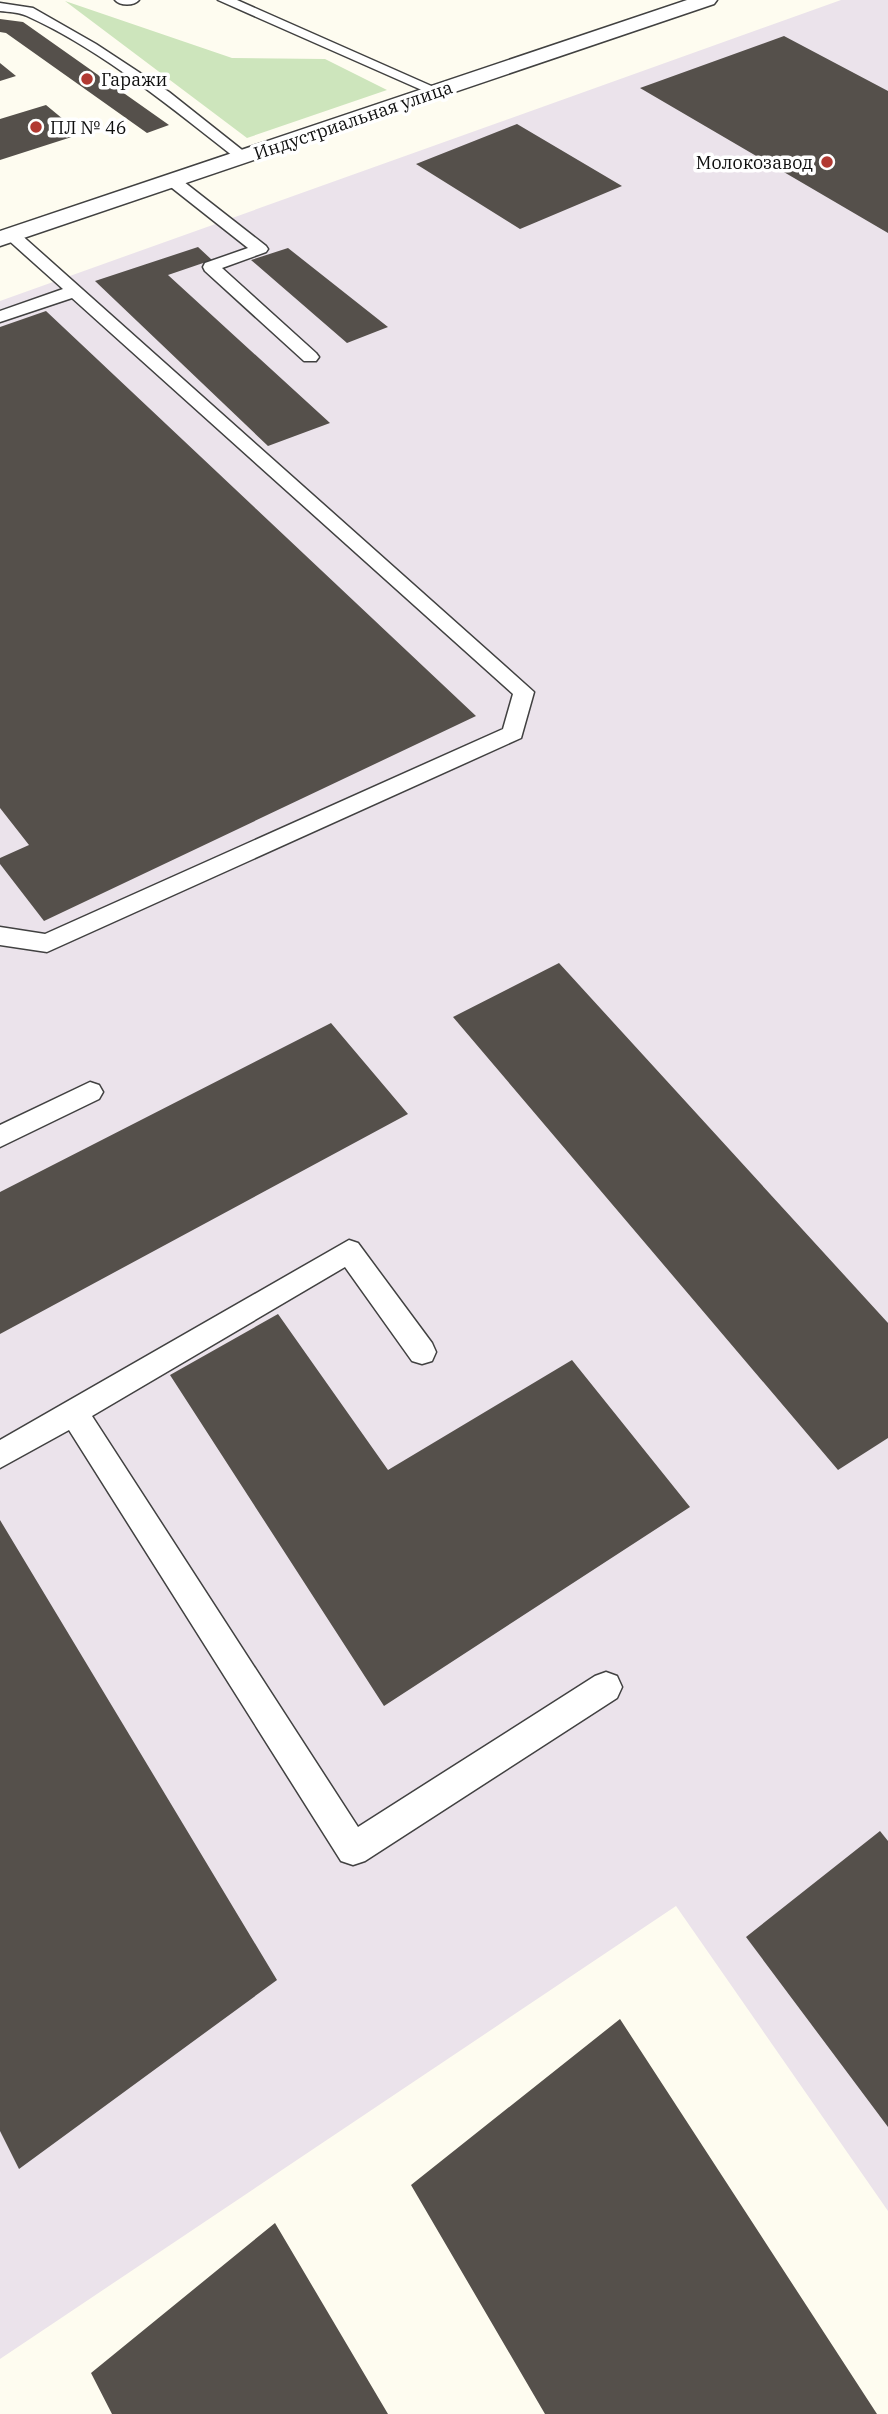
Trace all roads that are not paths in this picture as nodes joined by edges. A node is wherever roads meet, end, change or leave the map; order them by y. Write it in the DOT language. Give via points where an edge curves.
graph roads {
  1 [pos="122,0"];
  2 [pos="132,0"];
  3 [pos="225,0"];
  4 [pos="706,0"];
  5 [pos="0,7"];
  6 [pos="438,92"];
  7 [pos="243,157"];
  8 [pos="173,181"];
  9 [pos="6,237"];
  10 [pos="75,291"];
  11 [pos="0,317"];
  12 [pos="310,357"];
  13 [pos="0,936"];
  14 [pos="90,1092"];
  15 [pos="0,1137"];
  16 [pos="422,1352"];
  17 [pos="74,1413"];
  18 [pos="0,1455"];
  19 [pos="606,1686"];
  1 -- 2 [label="lane"];
  3 -- 6 [label="lane"];
  4 -- 6 [label="street, Индустриальная улица"];
  5 -- 7 [label="lane" via="28,11 91,47 164,95"];
  6 -- 7 [label="street, Индустриальная улица"];
  7 -- 8 [label="street, Индустриальная улица"];
  8 -- 9 [label="street, Индустриальная улица"];
  8 -- 12 [label="lane" via="260,249 211,267"];
  9 -- 10 [label="lane"];
  10 -- 11 [label="lane"];
  10 -- 13 [label="lane" via="524,692 513,733 47,943"];
  14 -- 15 [label="lane"];
  16 -- 17 [label="lane" via="349,1251"];
  17 -- 18 [label="lane"];
  17 -- 19 [label="lane" via="353,1849"];
}
